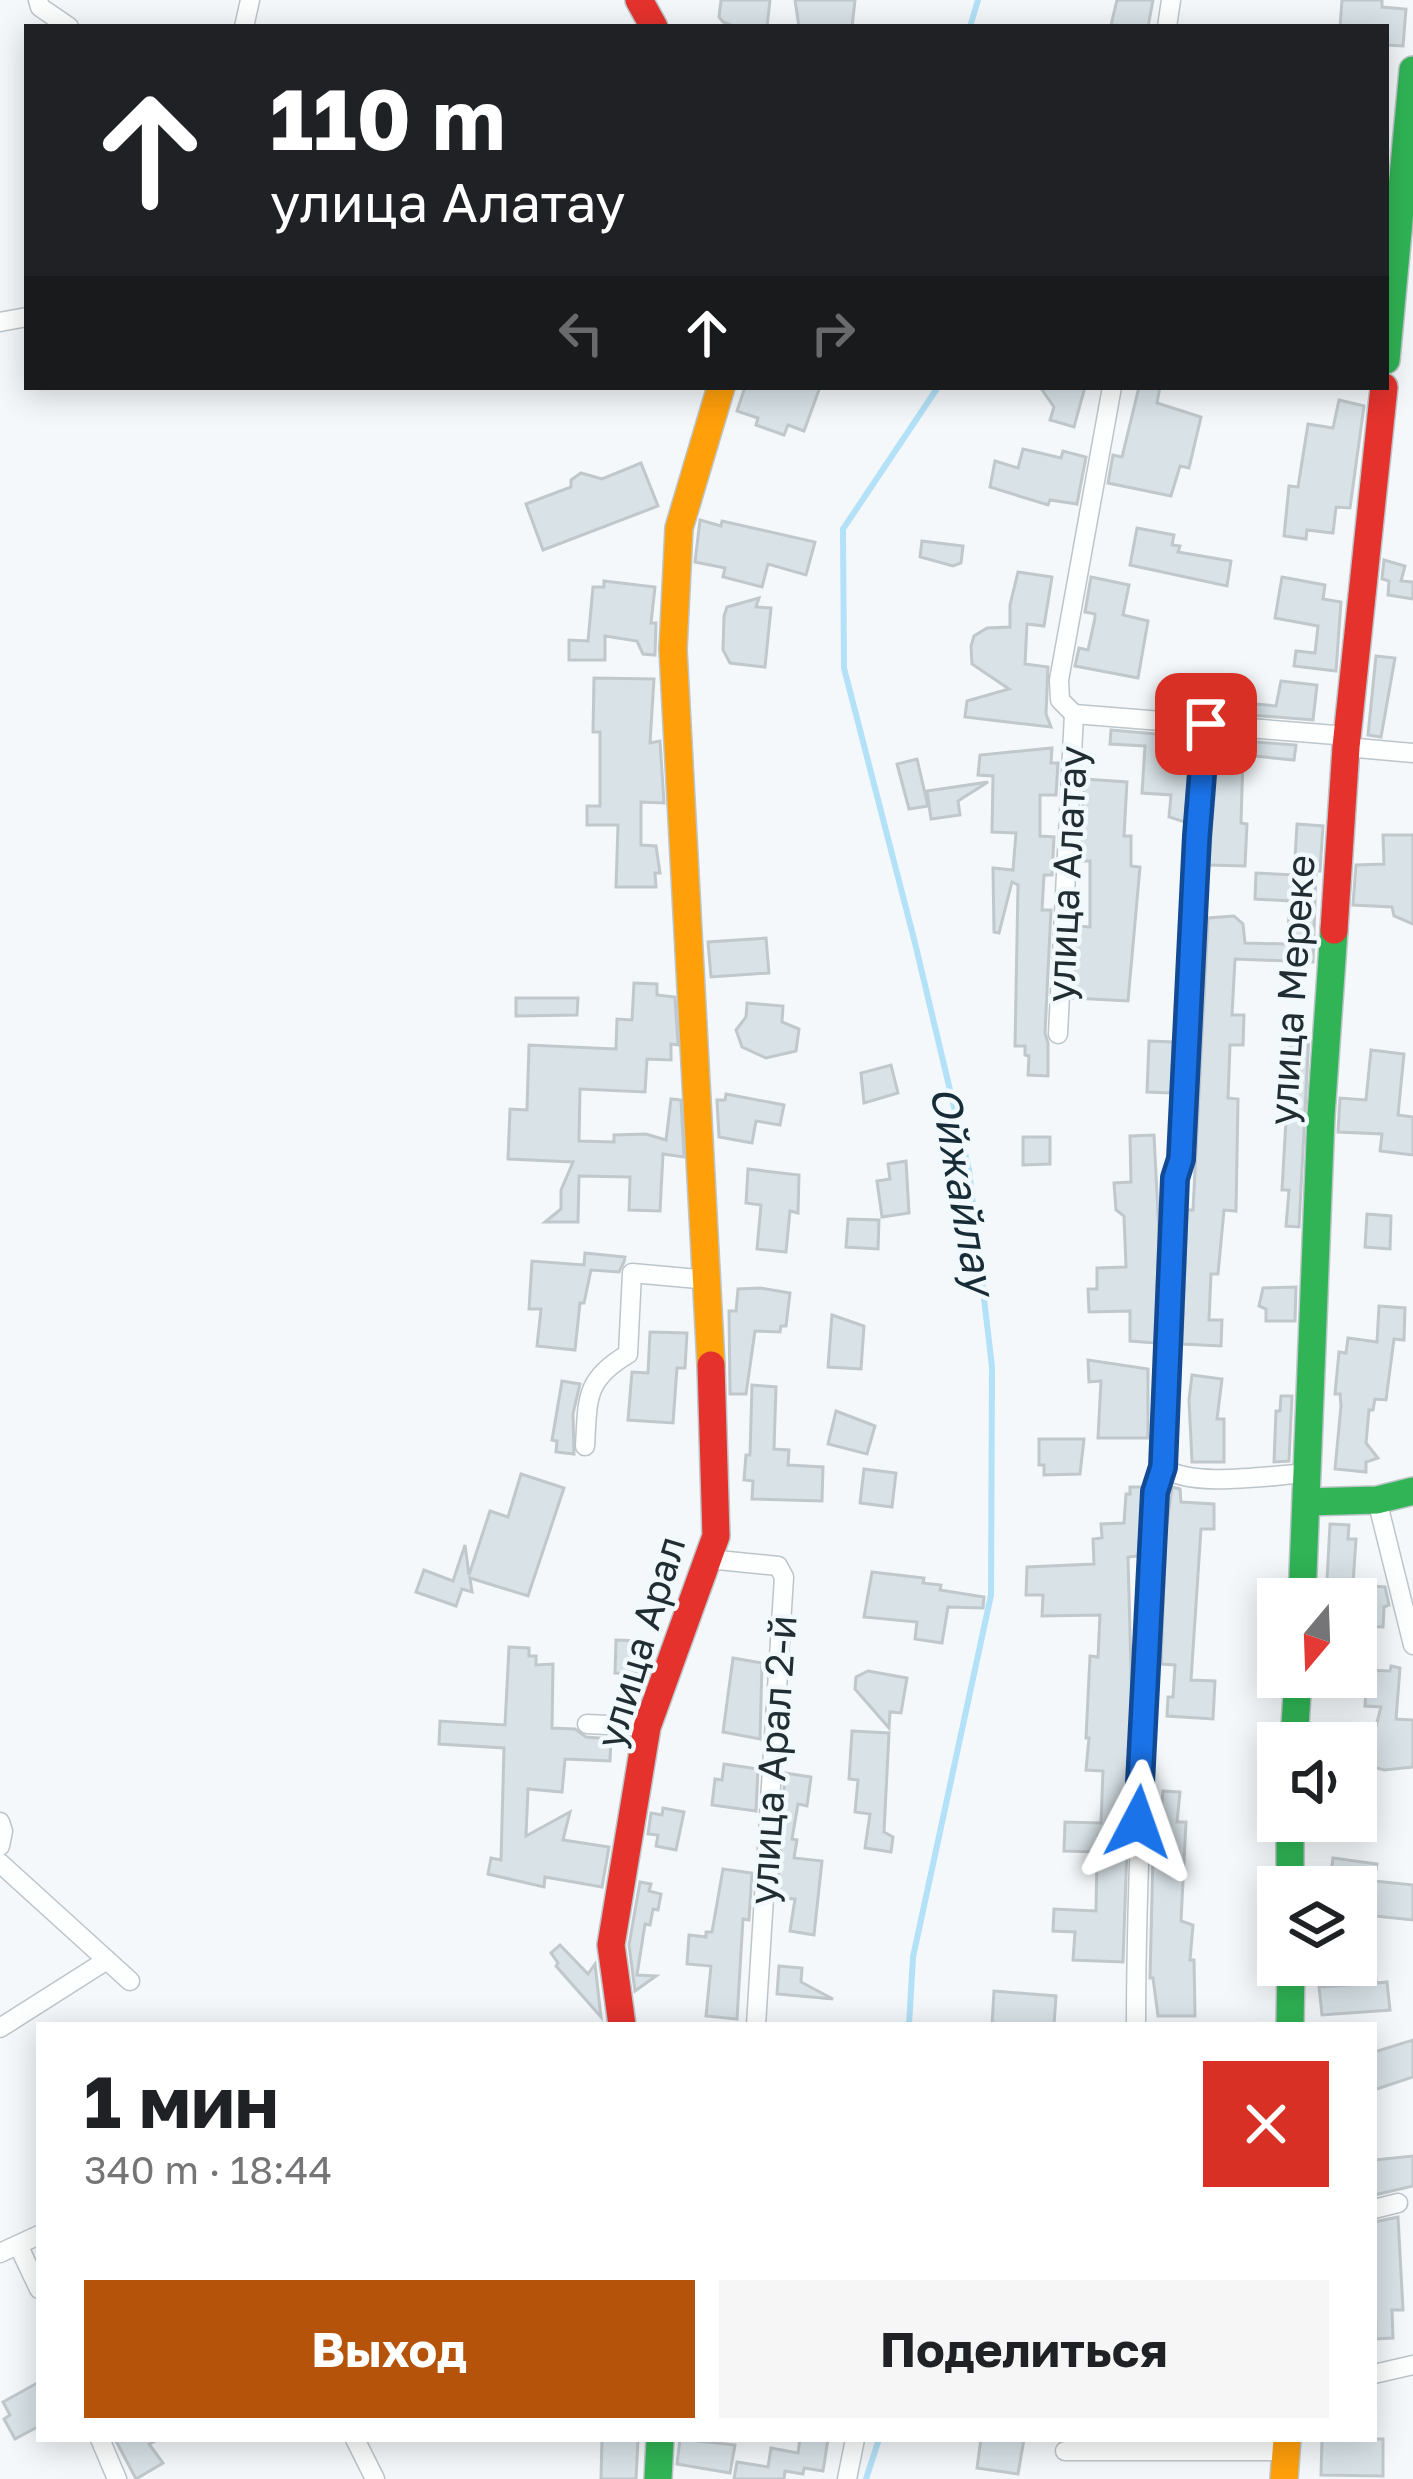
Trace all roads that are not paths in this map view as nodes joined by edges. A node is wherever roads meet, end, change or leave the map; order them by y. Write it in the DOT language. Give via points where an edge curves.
graph roads {
  1 [pos="38,0"];
  2 [pos="65,24"];
  3 [pos="1413,70"];
  4 [pos="1389,328"];
  5 [pos="720,390"];
  6 [pos="1111,390"];
  7 [pos="1384,390"];
  8 [pos="1074,714"];
  9 [pos="1206,724"];
  10 [pos="1347,742"];
  11 [pos="1413,753"];
  12 [pos="1058,1034"];
  13 [pos="709,1280"];
  14 [pos="584,1446"];
  15 [pos="1163,1467"];
  16 [pos="1308,1487"];
  17 [pos="1413,1492"];
  18 [pos="1377,1500"];
  19 [pos="708,1559"];
  20 [pos="1303,1578"];
  21 [pos="1413,1645"];
  22 [pos="587,1724"];
  23 [pos="647,1727"];
  24 [pos="0,1822"];
  25 [pos="0,1846"];
  26 [pos="0,1863"];
  27 [pos="107,1960"];
  28 [pos="130,1981"];
  29 [pos="1291,1986"];
  30 [pos="622,2022"];
  31 [pos="756,2022"];
  32 [pos="1136,2022"];
  33 [pos="1290,2022"];
  34 [pos="0,2028"];
  35 [pos="1398,2203"];
  36 [pos="1377,2208"];
  37 [pos="10,2250"];
  38 [pos="36,2285"];
  39 [pos="1413,2365"];
  40 [pos="1377,2373"];
  41 [pos="101,2442"];
  42 [pos="356,2442"];
  43 [pos="660,2442"];
  44 [pos="854,2442"];
  45 [pos="1065,2452"];
  46 [pos="1286,2456"];
  47 [pos="116,2479"];
  48 [pos="375,2479"];
  49 [pos="658,2479"];
  50 [pos="847,2479"];
  1 -- 2 [label="street"];
  3 -- 4 [label="street"];
  5 -- 13 [label="street, улица Арал" via="679,528 673,649"];
  6 -- 8 [label="street, улица Алатау" via="1059,680 1060,700"];
  7 -- 10 [label="street, улица Мереке"];
  8 -- 9 [label="street"];
  8 -- 12 [label="street, улица Алатау"];
  9 -- 10 [label="street"];
  9 -- 15 [label="street"];
  10 -- 11 [label="street"];
  10 -- 16 [label="street, улица Мереке" via="1321,1116"];
  13 -- 14 [label="street" via="632,1273 628,1354 599,1372 591,1388"];
  13 -- 19 [label="street, улица Арал" via="716,1536"];
  15 -- 16 [label="street" via="1193,1478"];
  15 -- 32 [label="street" via="1155,1492 1138,1822"];
  16 -- 18 [label="street"];
  16 -- 20 [label="street, улица Мереке"];
  17 -- 18 [label="street"];
  18 -- 21 [label="street"];
  19 -- 23 [label="street, улица Арал"];
  19 -- 31 [label="street, улица Арал 2-й" via="778,1566 784,1577"];
  22 -- 23 [label="street"];
  23 -- 30 [label="street, улица Арал" via="611,1945"];
  24 -- 25 [label="street"];
  26 -- 27 [label="street"];
  27 -- 28 [label="street"];
  27 -- 34 [label="street"];
  29 -- 33 [label="street"];
  35 -- 36 [label="street"];
  37 -- 38 [label="street"];
  39 -- 40 [label="street"];
  41 -- 47 [label="street"];
  42 -- 48 [label="street"];
  43 -- 49 [label="street"];
  44 -- 50 [label="street"];
  45 -- 46 [label="street"];
}
